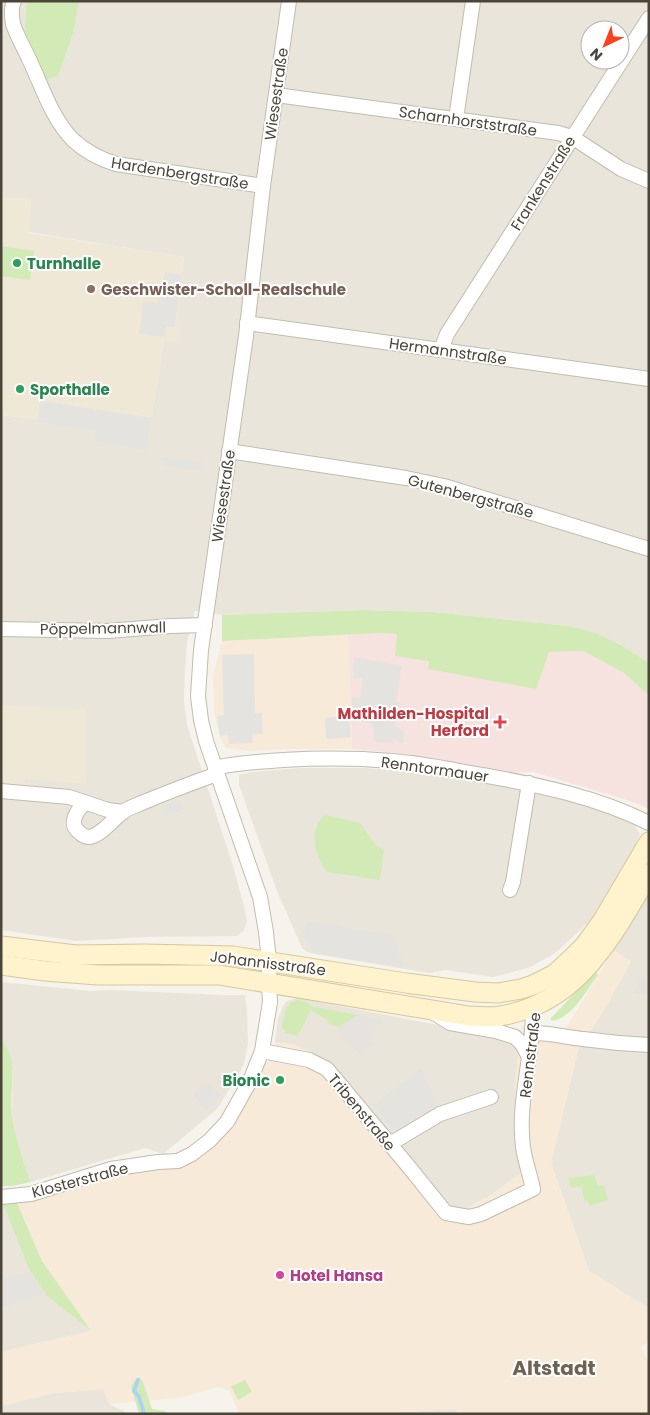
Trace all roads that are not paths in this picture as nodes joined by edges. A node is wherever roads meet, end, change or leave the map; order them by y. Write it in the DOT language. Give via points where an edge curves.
graph roads {
  1 [pos="289,1"];
  2 [pos="473,1"];
  3 [pos="9,3"];
  4 [pos="649,18"];
  5 [pos="276,95"];
  6 [pos="456,119"];
  7 [pos="572,138"];
  8 [pos="649,180"];
  9 [pos="264,186"];
  10 [pos="248,322"];
  11 [pos="441,350"];
  12 [pos="649,379"];
  13 [pos="229,451"];
  14 [pos="649,548"];
  15 [pos="205,625"];
  16 [pos="1,629"];
  17 [pos="216,771"];
  18 [pos="529,783"];
  19 [pos="1,792"];
  20 [pos="85,803"];
  21 [pos="123,812"];
  22 [pos="649,823"];
  23 [pos="649,842"];
  24 [pos="649,874"];
  25 [pos="510,890"];
  26 [pos="1,946"];
  27 [pos="269,961"];
  28 [pos="1,966"];
  29 [pos="270,983"];
  30 [pos="533,985"];
  31 [pos="533,1008"];
  32 [pos="427,1009"];
  33 [pos="533,1033"];
  34 [pos="649,1045"];
  35 [pos="262,1051"];
  36 [pos="529,1058"];
  37 [pos="491,1097"];
  38 [pos="390,1144"];
  39 [pos="1,1197"];
  40 [pos="446,1213"];
  1 -- 5 [label="street, Wiesestraße"];
  2 -- 6 [label="street"];
  3 -- 9 [label="street, Hardenbergstraße" via="13,24 51,107 62,127 87,151 116,164"];
  4 -- 7 [label="street, Frankenstraße"];
  5 -- 6 [label="street, Scharnhorststraße"];
  5 -- 9 [label="street, Wiesestraße"];
  6 -- 7 [label="street, Scharnhorststraße" via="558,133"];
  7 -- 8 [label="street, Scharnhorststraße" via="621,169"];
  7 -- 11 [label="street, Frankenstraße" via="447,334"];
  9 -- 10 [label="street, Wiesestraße"];
  10 -- 11 [label="street, Hermannstraße"];
  10 -- 13 [label="street, Wiesestraße"];
  11 -- 12 [label="street, Hermannstraße"];
  13 -- 14 [label="street, Gutenbergstraße" via="444,486"];
  13 -- 15 [label="street, Wiesestraße"];
  15 -- 16 [label="street, Pöppelmannwall" via="107,631"];
  15 -- 17 [label="street, Wiesestraße" via="198,696 206,741"];
  17 -- 18 [label="street, Renntormauer" via="244,762 316,758 394,761"];
  17 -- 21 [label="street, Renntormauer"];
  17 -- 27 [label="street, Wiesestraße" via="260,897"];
  18 -- 22 [label="street, Renntormauer" via="602,803"];
  18 -- 25 [label="street" via="514,882"];
  19 -- 20 [label="street" via="69,797"];
  20 -- 21 [label="street"];
  20 -- 21 [label="street, Renntormauer" via="74,820 77,831 84,836 94,835"];
  23 -- 30 [label="main road" via="585,945 555,974"];
  24 -- 31 [label="main road, Rennstraße" via="595,960 574,981"];
  26 -- 27 [label="main road, Johannisstraße" via="76,955 233,956"];
  27 -- 29 [label="street, Wiesestraße"];
  27 -- 30 [label="main road, Johannisstraße" via="475,992 498,992"];
  28 -- 29 [label="main road, Johannisstraße" via="98,975 219,975"];
  29 -- 32 [label="main road, Johannisstraße"];
  29 -- 35 [label="street"];
  30 -- 31 [label="main road"];
  31 -- 32 [label="main road, Johannisstraße" via="498,1016 469,1016"];
  31 -- 33 [label="street, Rennstraße"];
  32 -- 36 [label="street, Johannisstraße" via="450,1023 515,1036"];
  33 -- 34 [label="street"];
  33 -- 36 [label="street, Rennstraße"];
  35 -- 38 [label="street, Tribenstraße" via="309,1060 327,1069"];
  35 -- 39 [label="street, Klosterstraße" via="250,1081 227,1122 192,1154 178,1161 111,1169 31,1194"];
  36 -- 40 [label="street, Rennstraße" via="523,1147 533,1189 481,1214 469,1217"];
  37 -- 38 [label="street" via="440,1114"];
  38 -- 40 [label="street, Tribenstraße"];
}
